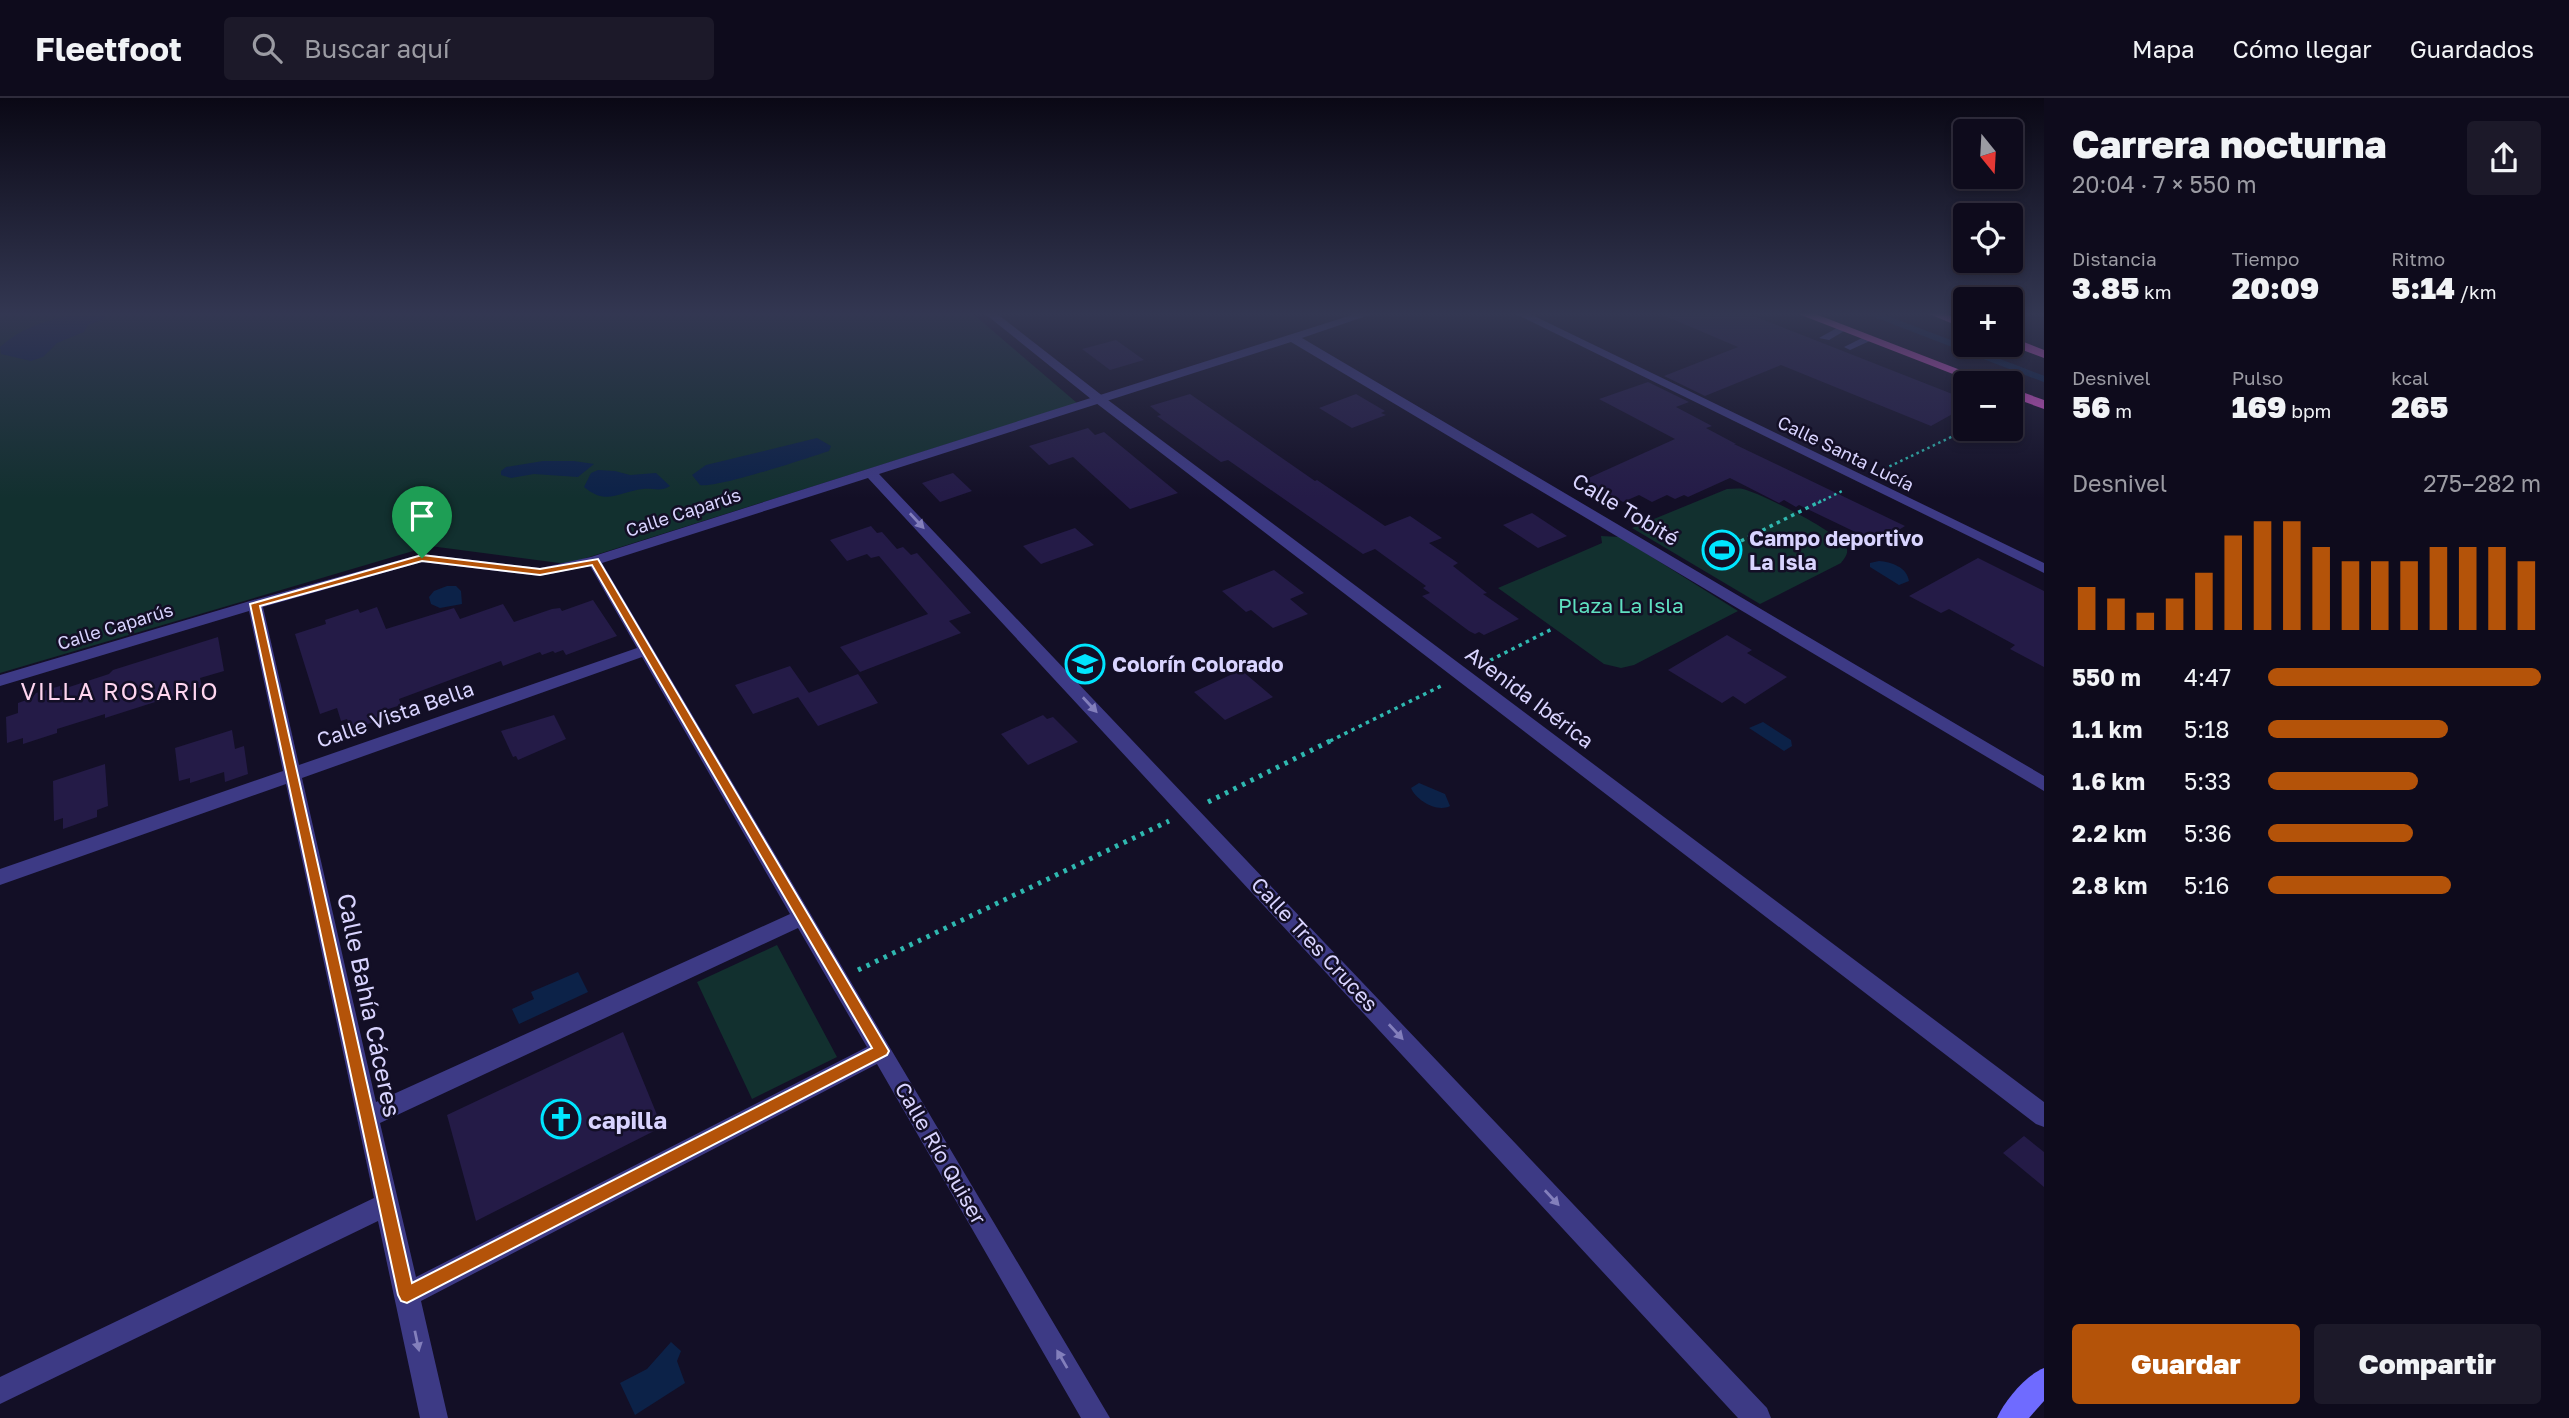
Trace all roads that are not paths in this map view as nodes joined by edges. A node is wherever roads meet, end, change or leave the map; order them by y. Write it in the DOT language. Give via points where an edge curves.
graph roads {
  1 [pos="1068,375"];
  2 [pos="1179,375"];
  3 [pos="1355,375"];
  4 [pos="1645,375"];
  5 [pos="2023,397"];
  6 [pos="1100,400"];
  7 [pos="2044,405"];
  8 [pos="870,472"];
  9 [pos="594,561"];
  10 [pos="2044,569"];
  11 [pos="255,604"];
  12 [pos="647,650"];
  13 [pos="0,681"];
  14 [pos="292,774"];
  15 [pos="2044,784"];
  16 [pos="0,877"];
  17 [pos="803,917"];
  18 [pos="881,1051"];
  19 [pos="368,1116"];
  20 [pos="2044,1116"];
  21 [pos="387,1204"];
  22 [pos="407,1295"];
  23 [pos="2044,1381"];
  24 [pos="0,1391"];
  25 [pos="434,1418"];
  26 [pos="1096,1418"];
  27 [pos="1757,1418"];
  28 [pos="2011,1418"];
  1 -- 6 [label="street, Avenida Ibérica"];
  2 -- 6 [label="street, Calle Caparús"];
  3 -- 15 [label="street, Calle Tobité"];
  4 -- 10 [label="street, Calle Santa Lucía"];
  5 -- 7 [label="highway"];
  6 -- 8 [label="street, Calle Caparús"];
  6 -- 20 [label="street, Avenida Ibérica"];
  8 -- 9 [label="street, Calle Caparús"];
  8 -- 27 [label="street, Calle Tres Cruces, one-way"];
  9 -- 11 [label="street, Calle Caparús" via="540,572 422,558"];
  9 -- 12 [label="street, Calle Río Quiser"];
  11 -- 13 [label="street, Calle Caparús"];
  11 -- 14 [label="street, Calle Bahía Cáceres"];
  12 -- 14 [label="street, Calle Vista Bella"];
  12 -- 17 [label="street, Calle Río Quiser"];
  14 -- 16 [label="street, Calle Vista Bella"];
  14 -- 19 [label="street, Calle Bahía Cáceres"];
  17 -- 18 [label="street, Calle Río Quiser"];
  17 -- 19 [label="street"];
  18 -- 22 [label="street"];
  26 -- 18 [label="street, Calle Río Quiser, one-way"];
  19 -- 21 [label="street, Calle Bahía Cáceres"];
  21 -- 22 [label="street, Calle Bahía Cáceres"];
  21 -- 24 [label="street"];
  22 -- 25 [label="street, Calle Bahía Cáceres, one-way"];
  23 -- 28 [label="main road"];
}
